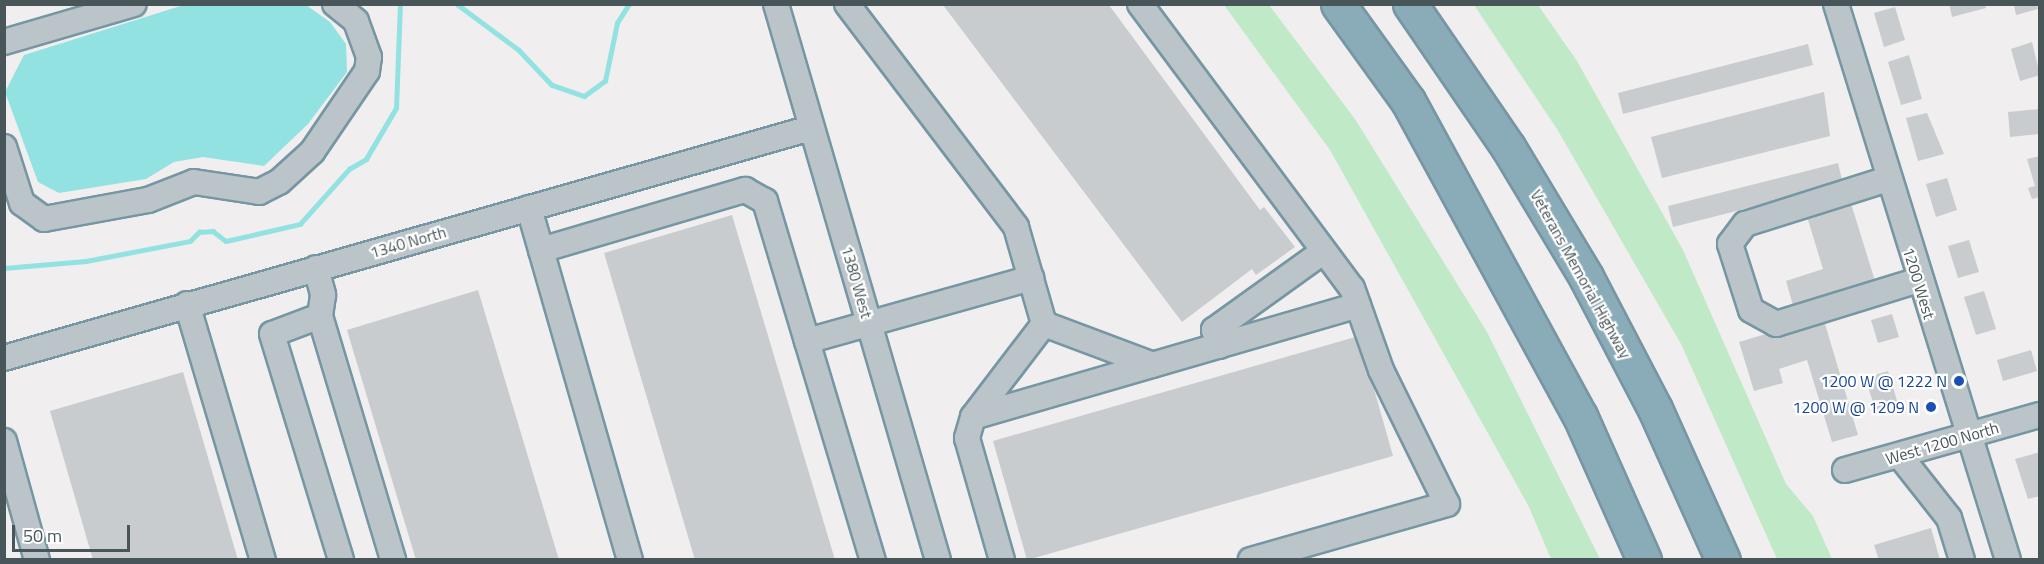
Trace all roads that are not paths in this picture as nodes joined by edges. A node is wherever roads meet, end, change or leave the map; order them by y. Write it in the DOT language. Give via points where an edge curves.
graph roads {
  1 [pos="134,4"];
  2 [pos="335,4"];
  3 [pos="777,4"];
  4 [pos="847,4"];
  5 [pos="1140,4"];
  6 [pos="1338,4"];
  7 [pos="1410,4"];
  8 [pos="1836,4"];
  9 [pos="4,42"];
  10 [pos="811,128"];
  11 [pos="4,147"];
  12 [pos="1888,179"];
  13 [pos="529,208"];
  14 [pos="541,250"];
  15 [pos="1324,251"];
  16 [pos="316,268"];
  17 [pos="1031,278"];
  18 [pos="1919,280"];
  19 [pos="187,304"];
  20 [pos="1358,305"];
  21 [pos="320,316"];
  22 [pos="869,323"];
  23 [pos="1044,324"];
  24 [pos="807,341"];
  25 [pos="1219,346"];
  26 [pos="4,358"];
  27 [pos="1153,365"];
  28 [pos="2040,416"];
  29 [pos="973,417"];
  30 [pos="1966,437"];
  31 [pos="4,441"];
  32 [pos="1900,456"];
  33 [pos="1845,470"];
  34 [pos="38,560"];
  35 [pos="263,560"];
  36 [pos="341,560"];
  37 [pos="393,560"];
  38 [pos="630,560"];
  39 [pos="873,560"];
  40 [pos="938,560"];
  41 [pos="1002,560"];
  42 [pos="1251,560"];
  43 [pos="1644,560"];
  44 [pos="1723,560"];
  45 [pos="1962,560"];
  46 [pos="2008,560"];
  1 -- 9 [label="street"];
  2 -- 11 [label="street" via="356,21 369,57 367,71 312,152 279,182 259,192 194,182 148,200 44,219 22,203"];
  3 -- 10 [label="street, 1380 West"];
  4 -- 17 [label="street" via="1016,227"];
  5 -- 15 [label="street"];
  6 -- 43 [label="highway" via="1408,101 1580,416"];
  7 -- 44 [label="highway, Veterans Memorial Highway" via="1502,139 1586,277 1655,409"];
  8 -- 12 [label="street, 1200 West"];
  10 -- 13 [label="street, 1340 North"];
  10 -- 22 [label="street, 1380 West"];
  12 -- 18 [label="street, 1200 West"];
  12 -- 18 [label="street" via="1745,224 1731,244 1751,310 1776,324"];
  13 -- 14 [label="street"];
  13 -- 16 [label="street, 1340 North"];
  14 -- 24 [label="street" via="745,190 765,201"];
  14 -- 38 [label="street"];
  15 -- 20 [label="street"];
  15 -- 25 [label="street" via="1214,330"];
  16 -- 19 [label="street, 1340 North"];
  16 -- 21 [label="street" via="323,296"];
  17 -- 22 [label="street"];
  17 -- 23 [label="street"];
  18 -- 30 [label="street, 1200 West"];
  19 -- 26 [label="street, 1340 North"];
  19 -- 35 [label="street"];
  20 -- 25 [label="street"];
  20 -- 42 [label="street" via="1381,370 1447,504"];
  21 -- 36 [label="street" via="272,334"];
  21 -- 37 [label="street"];
  22 -- 24 [label="street"];
  22 -- 40 [label="street, 1380 West"];
  23 -- 27 [label="street"];
  23 -- 29 [label="street"];
  24 -- 39 [label="street"];
  25 -- 27 [label="street"];
  27 -- 29 [label="street"];
  28 -- 30 [label="street, West 1200 North"];
  29 -- 41 [label="street" via="967,438"];
  30 -- 32 [label="street, West 1200 North"];
  30 -- 46 [label="street, 1200 West"];
  31 -- 34 [label="street"];
  32 -- 33 [label="street, West 1200 North"];
  32 -- 45 [label="street" via="1949,518"];
}
